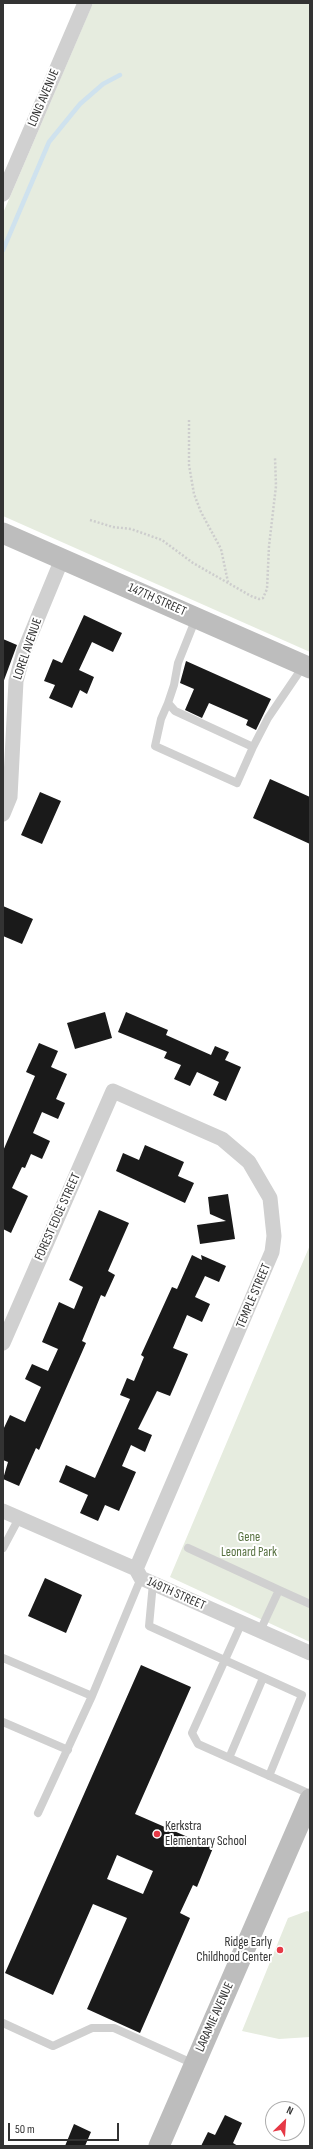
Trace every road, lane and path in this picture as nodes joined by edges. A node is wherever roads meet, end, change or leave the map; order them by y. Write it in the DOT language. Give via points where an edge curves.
graph roads {
  1 [pos="86,3"];
  2 [pos="3,194"];
  3 [pos="189,420"];
  4 [pos="276,458"];
  5 [pos="90,520"];
  6 [pos="3,533"];
  7 [pos="62,559"];
  8 [pos="228,582"];
  9 [pos="196,618"];
  10 [pos="307,666"];
  11 [pos="168,703"];
  12 [pos="253,747"];
  13 [pos="3,814"];
  14 [pos="113,1091"];
  15 [pos="3,1343"];
  16 [pos="3,1511"];
  17 [pos="19,1518"];
  18 [pos="3,1548"];
  19 [pos="188,1548"];
  20 [pos="143,1577"];
  21 [pos="279,1590"];
  22 [pos="310,1604"];
  23 [pos="242,1622"];
  24 [pos="260,1631"];
  25 [pos="310,1652"];
  26 [pos="3,1658"];
  27 [pos="224,1660"];
  28 [pos="263,1678"];
  29 [pos="92,1696"];
  30 [pos="3,1722"];
  31 [pos="68,1750"];
  32 [pos="229,1758"];
  33 [pos="269,1776"];
  34 [pos="310,1794"];
  35 [pos="310,1799"];
  36 [pos="38,1813"];
  37 [pos="3,2023"];
  38 [pos="194,2065"];
  39 [pos="159,2146"];
  1 -- 2 [label="street, LONG AVENUE"];
  3 -- 8 [label="path" via="189,465 194,494 221,549"];
  4 -- 8 [label="path" via="276,486 268,546 266,594 263,598 255,598"];
  5 -- 8 [label="path" via="131,529 162,540 193,563"];
  6 -- 7 [label="street, 147TH STREET"];
  7 -- 9 [label="street, 147TH STREET"];
  7 -- 13 [label="street, LOREL AVENUE" via="24,651 16,681 10,797"];
  9 -- 10 [label="street, 147TH STREET"];
  9 -- 11 [label="lane" via="178,662"];
  10 -- 12 [label="lane" via="268,718"];
  11 -- 12 [label="lane" via="175,711"];
  11 -- 12 [label="lane" via="161,719 155,746 237,783"];
  14 -- 15 [label="street, FOREST EDGE STREET"];
  14 -- 20 [label="street, TEMPLE STREET" via="235,1148 249,1162 270,1198 274,1236 266,1269"];
  16 -- 17 [label="street, 149TH STREET"];
  17 -- 18 [label="lane"];
  17 -- 20 [label="street, 149TH STREET"];
  19 -- 21 [label="lane"];
  20 -- 23 [label="street, 149TH STREET"];
  20 -- 27 [label="lane" via="149,1626"];
  20 -- 29 [label="lane"];
  21 -- 22 [label="lane"];
  21 -- 24 [label="lane"];
  23 -- 24 [label="street, 149TH STREET"];
  23 -- 27 [label="lane"];
  24 -- 25 [label="street, 149TH STREET"];
  26 -- 29 [label="lane"];
  27 -- 28 [label="lane"];
  27 -- 32 [label="lane" via="192,1733 198,1744"];
  28 -- 32 [label="lane"];
  28 -- 33 [label="lane" via="302,1695"];
  29 -- 31 [label="lane"];
  30 -- 31 [label="lane"];
  31 -- 36 [label="lane"];
  32 -- 33 [label="lane"];
  33 -- 34 [label="lane"];
  35 -- 38 [label="street, LARAMIE AVENUE"];
  37 -- 38 [label="lane" via="53,2046 92,2028 114,2028"];
  38 -- 39 [label="street, LARAMIE AVENUE"];
}
